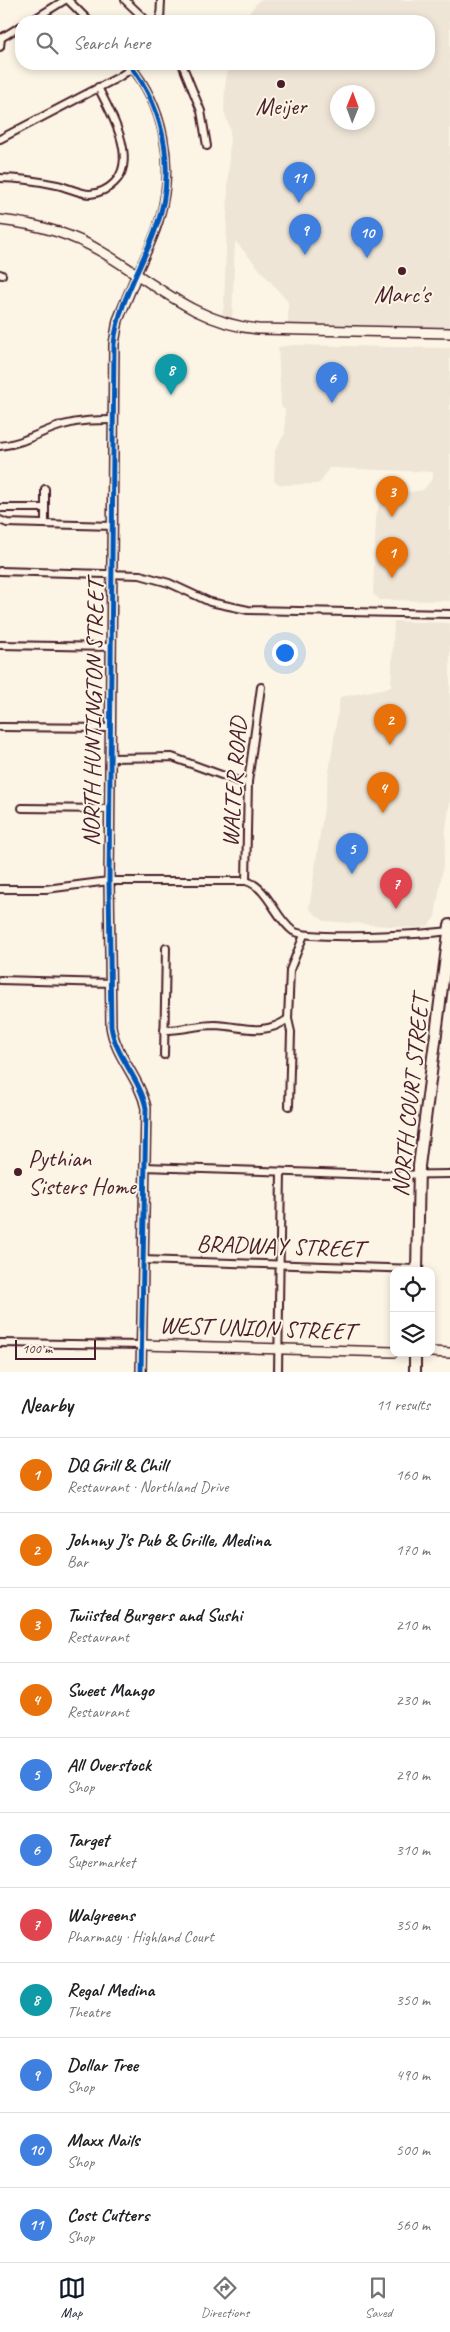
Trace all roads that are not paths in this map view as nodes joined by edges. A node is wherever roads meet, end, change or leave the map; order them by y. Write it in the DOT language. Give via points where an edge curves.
graph roads {
  1 [pos="66,0"];
  2 [pos="125,0"];
  3 [pos="161,0"];
  4 [pos="40,15"];
  5 [pos="82,15"];
  6 [pos="141,15"];
  7 [pos="160,15"];
  8 [pos="15,29"];
  9 [pos="0,38"];
  10 [pos="0,47"];
  11 [pos="125,70"];
  12 [pos="136,70"];
  13 [pos="184,70"];
  14 [pos="98,87"];
  15 [pos="0,139"];
  16 [pos="207,146"];
  17 [pos="0,178"];
  18 [pos="0,220"];
  19 [pos="136,274"];
  20 [pos="450,332"];
  21 [pos="114,420"];
  22 [pos="0,446"];
  23 [pos="45,489"];
  24 [pos="1,508"];
  25 [pos="45,508"];
  26 [pos="0,520"];
  27 [pos="44,524"];
  28 [pos="113,526"];
  29 [pos="0,572"];
  30 [pos="112,573"];
  31 [pos="450,614"];
  32 [pos="0,645"];
  33 [pos="112,647"];
  34 [pos="261,686"];
  35 [pos="0,727"];
  36 [pos="111,728"];
  37 [pos="111,758"];
  38 [pos="248,782"];
  39 [pos="22,808"];
  40 [pos="110,810"];
  41 [pos="110,881"];
  42 [pos="246,881"];
  43 [pos="0,889"];
  44 [pos="450,930"];
  45 [pos="304,934"];
  46 [pos="166,948"];
  47 [pos="0,980"];
  48 [pos="111,983"];
  49 [pos="288,1019"];
  50 [pos="164,1030"];
  51 [pos="164,1054"];
  52 [pos="289,1106"];
  53 [pos="144,1167"];
  54 [pos="280,1172"];
  55 [pos="419,1174"];
  56 [pos="450,1174"];
  57 [pos="142,1260"];
  58 [pos="279,1264"];
  59 [pos="417,1267"];
  60 [pos="390,1269"];
  61 [pos="0,1343"];
  62 [pos="142,1345"];
  63 [pos="278,1348"];
  64 [pos="390,1352"];
  65 [pos="435,1352"];
  66 [pos="450,1353"];
  67 [pos="415,1357"];
  68 [pos="141,1372"];
  69 [pos="278,1372"];
  70 [pos="415,1372"];
  1 -- 4 [label="street"];
  1 -- 5 [label="street"];
  2 -- 6 [label="street"];
  3 -- 7 [label="street"];
  8 -- 9 [label="street"];
  9 -- 10 [label="street"];
  11 -- 14 [label="street"];
  12 -- 19 [label="street, NORTH HUNTINGTON STREET" via="157,114 166,160 166,190 160,219"];
  13 -- 16 [label="street" via="201,111"];
  14 -- 15 [label="street"];
  14 -- 17 [label="street" via="116,124 124,153 122,170 106,190 88,194 19,178"];
  18 -- 19 [label="street" via="32,224 72,237 103,252"];
  19 -- 20 [label="street" via="191,309 230,325 258,329"];
  19 -- 21 [label="street, NORTH HUNTINGTON STREET" via="116,331"];
  21 -- 22 [label="street" via="76,421 17,444"];
  21 -- 28 [label="street, NORTH HUNTINGTON STREET"];
  23 -- 25 [label="street"];
  24 -- 25 [label="street"];
  25 -- 27 [label="street"];
  26 -- 27 [label="street"];
  27 -- 28 [label="street"];
  28 -- 30 [label="street, NORTH HUNTINGTON STREET"];
  29 -- 30 [label="street"];
  30 -- 31 [label="street" via="156,579 210,602 241,609"];
  30 -- 33 [label="street, NORTH HUNTINGTON STREET"];
  32 -- 33 [label="street"];
  33 -- 36 [label="street, NORTH HUNTINGTON STREET"];
  34 -- 38 [label="street, WALTER ROAD"];
  35 -- 36 [label="street"];
  36 -- 37 [label="street, NORTH HUNTINGTON STREET"];
  37 -- 38 [label="street" via="172,758"];
  37 -- 40 [label="street, NORTH HUNTINGTON STREET"];
  38 -- 42 [label="street, WALTER ROAD"];
  39 -- 40 [label="street"];
  40 -- 41 [label="street, NORTH HUNTINGTON STREET"];
  41 -- 42 [label="street"];
  41 -- 43 [label="street" via="46,890"];
  41 -- 48 [label="street, NORTH HUNTINGTON STREET"];
  42 -- 45 [label="street" via="256,886 289,927"];
  44 -- 45 [label="street" via="363,936"];
  44 -- 55 [label="main road, NORTH COURT STREET"];
  45 -- 49 [label="street" via="291,964"];
  46 -- 50 [label="street"];
  47 -- 48 [label="street"];
  48 -- 53 [label="street, NORTH HUNTINGTON STREET" via="112,1039 140,1090 146,1108"];
  49 -- 50 [label="street" via="274,1028 264,1029 217,1025"];
  49 -- 52 [label="street" via="291,1032"];
  50 -- 51 [label="street"];
  53 -- 54 [label="street"];
  53 -- 57 [label="street, NORTH HUNTINGTON STREET"];
  54 -- 55 [label="street"];
  54 -- 58 [label="street"];
  55 -- 56 [label="street"];
  55 -- 59 [label="main road, NORTH COURT STREET"];
  57 -- 58 [label="street, BRADWAY STREET"];
  57 -- 62 [label="street, NORTH HUNTINGTON STREET"];
  58 -- 60 [label="street, BRADWAY STREET"];
  58 -- 63 [label="street"];
  61 -- 62 [label="street, WEST UNION STREET"];
  62 -- 63 [label="street, WEST UNION STREET"];
  62 -- 68 [label="street, NORTH HUNTINGTON STREET"];
  63 -- 64 [label="street, WEST UNION STREET"];
  63 -- 69 [label="street"];
  65 -- 66 [label="street"];
  67 -- 70 [label="main road"];
}
